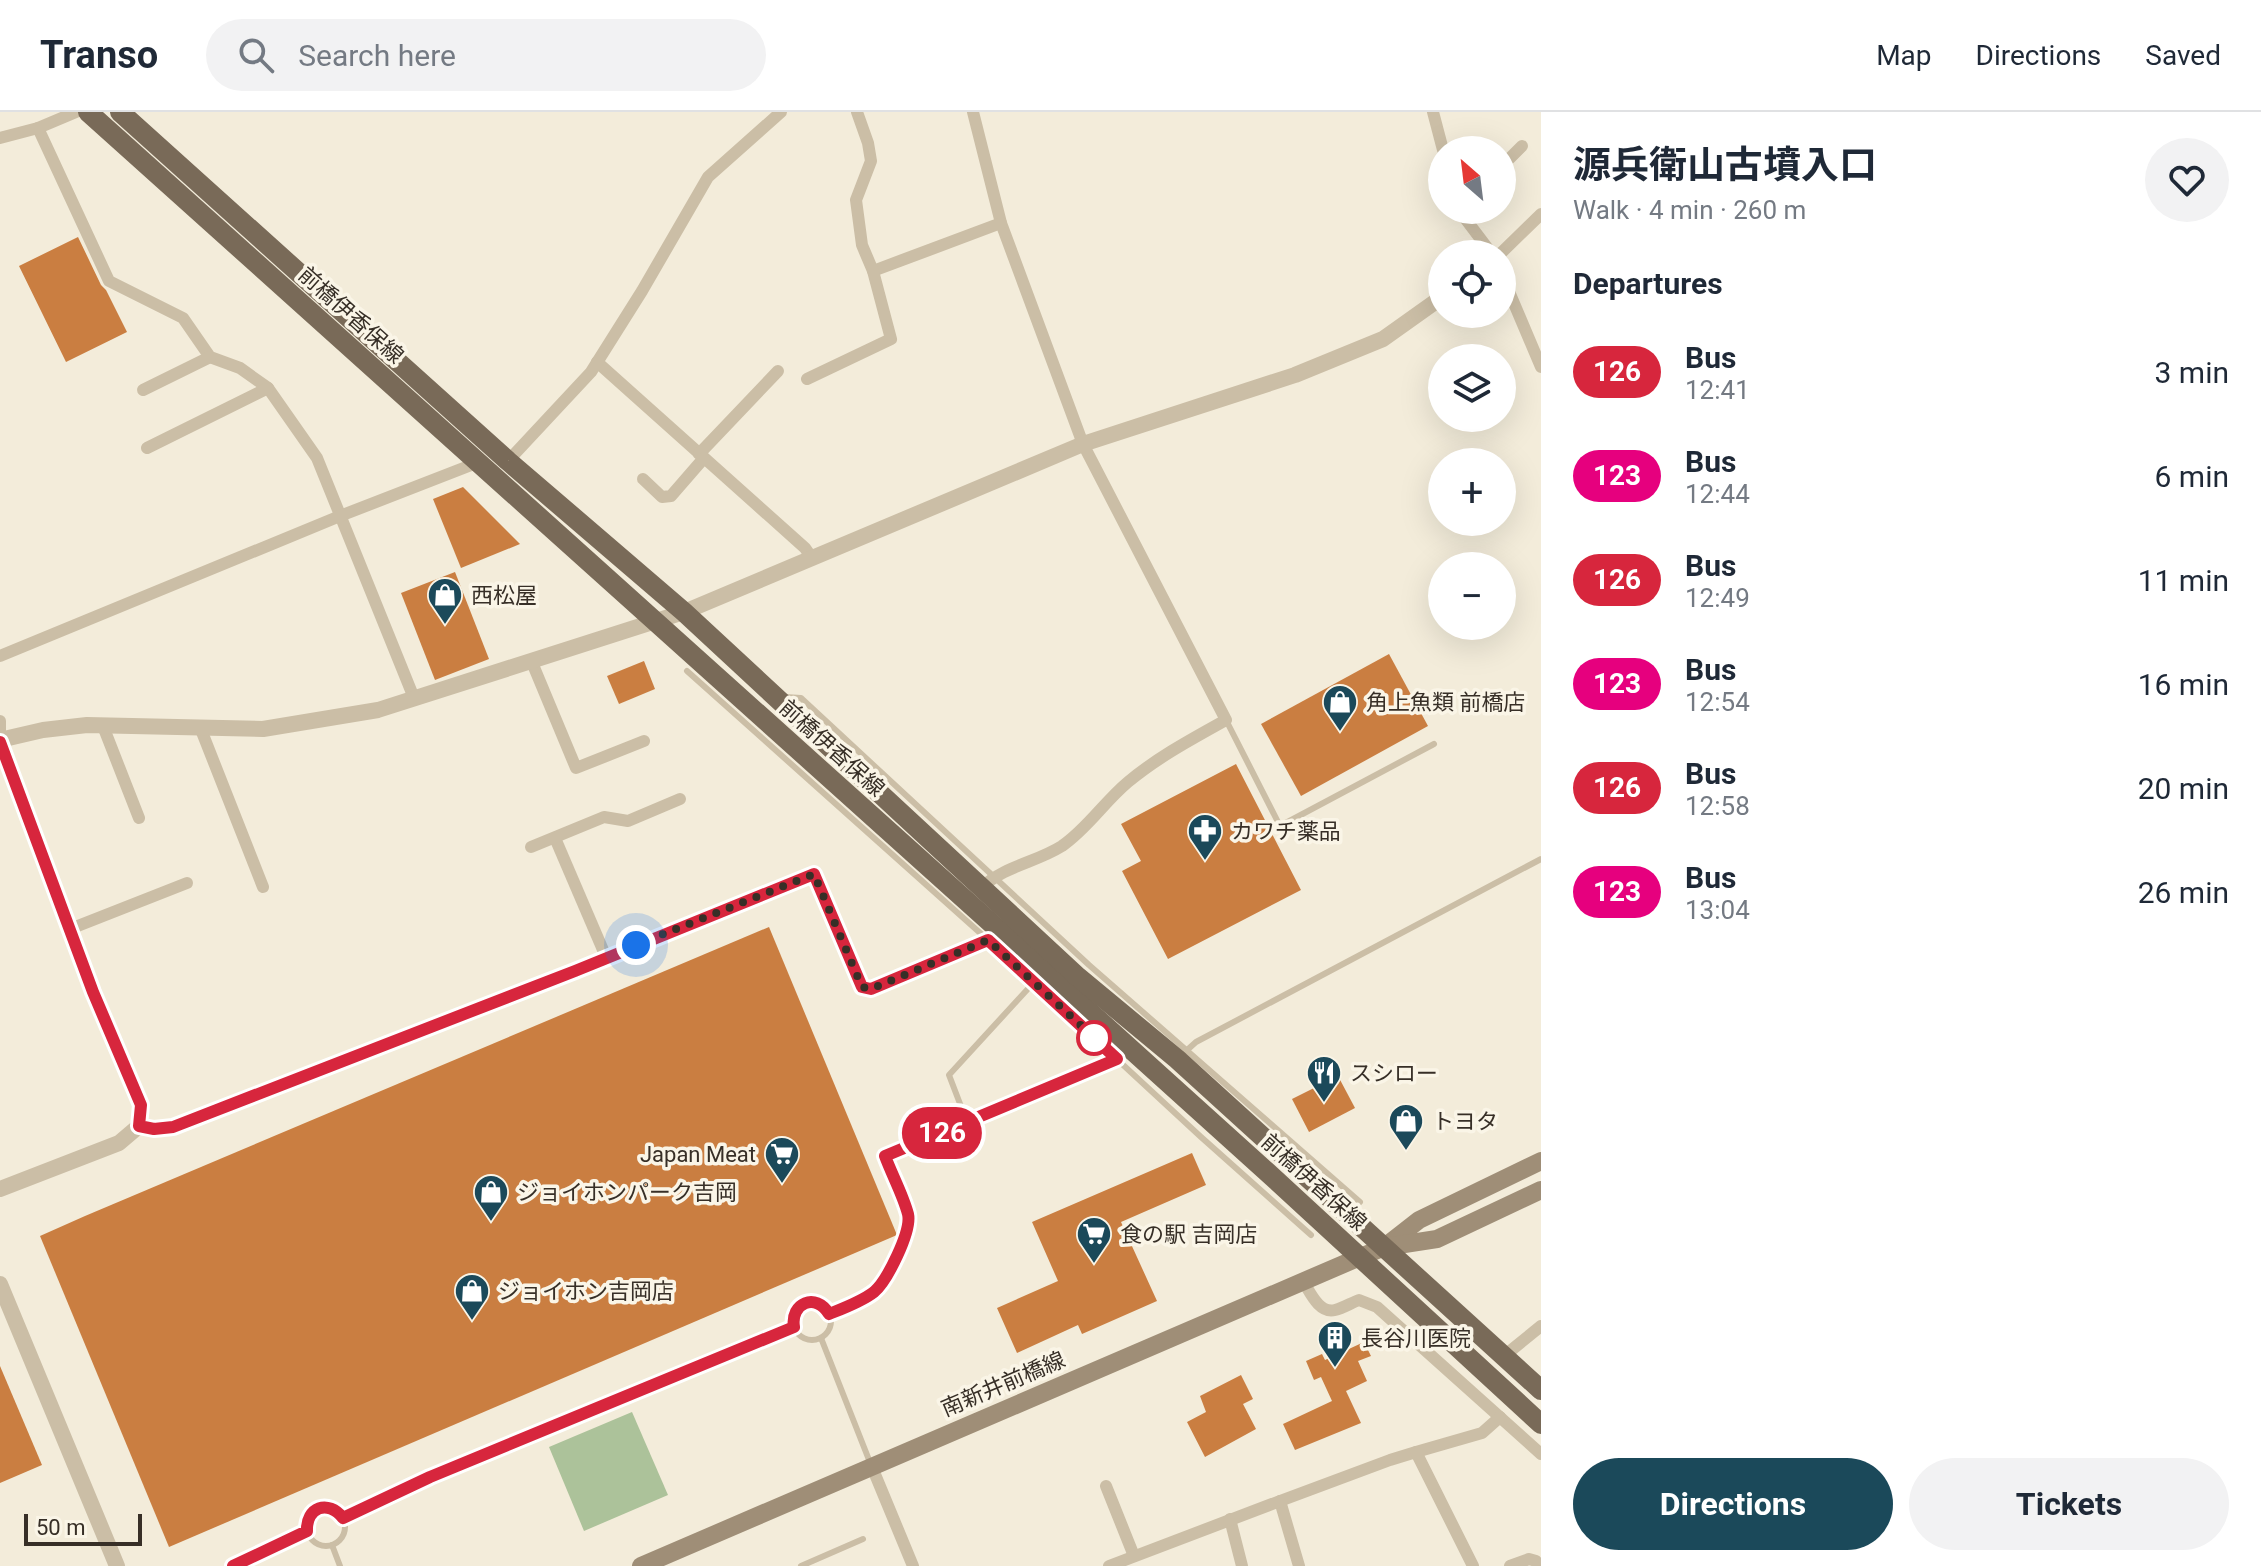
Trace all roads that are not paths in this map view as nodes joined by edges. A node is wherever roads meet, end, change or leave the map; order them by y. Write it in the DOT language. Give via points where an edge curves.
graph roads {
  1 [pos="36,112"];
  2 [pos="76,112"];
  3 [pos="88,112"];
  4 [pos="120,112"];
  5 [pos="781,112"];
  6 [pos="857,112"];
  7 [pos="973,112"];
  8 [pos="1433,112"];
  9 [pos="41,127"];
  10 [pos="1439,136"];
  11 [pos="0,138"];
  12 [pos="1522,146"];
  13 [pos="1516,152"];
  14 [pos="1541,214"];
  15 [pos="1001,223"];
  16 [pos="1469,224"];
  17 [pos="1481,240"];
  18 [pos="1514,240"];
  19 [pos="873,271"];
  20 [pos="1428,307"];
  21 [pos="1516,308"];
  22 [pos="210,357"];
  23 [pos="597,362"];
  24 [pos="1541,367"];
  25 [pos="778,371"];
  26 [pos="807,379"];
  27 [pos="268,388"];
  28 [pos="143,390"];
  29 [pos="1083,444"];
  30 [pos="147,448"];
  31 [pos="702,456"];
  32 [pos="508,461"];
  33 [pos="479,462"];
  34 [pos="643,479"];
  35 [pos="340,516"];
  36 [pos="812,558"];
  37 [pos="684,612"];
  38 [pos="654,621"];
  39 [pos="0,656"];
  40 [pos="531,660"];
  41 [pos="687,671"];
  42 [pos="414,698"];
  43 [pos="1226,720"];
  44 [pos="0,721"];
  45 [pos="103,726"];
  46 [pos="200,727"];
  47 [pos="764,729"];
  48 [pos="0,739"];
  49 [pos="644,741"];
  50 [pos="1434,744"];
  51 [pos="680,799"];
  52 [pos="139,818"];
  53 [pos="555,838"];
  54 [pos="531,847"];
  55 [pos="931,855"];
  56 [pos="1541,859"];
  57 [pos="988,882"];
  58 [pos="187,883"];
  59 [pos="263,887"];
  60 [pos="70,929"];
  61 [pos="994,935"];
  62 [pos="606,957"];
  63 [pos="1039,976"];
  64 [pos="1124,1054"];
  65 [pos="1182,1054"];
  66 [pos="967,1122"];
  67 [pos="139,1126"];
  68 [pos="1541,1161"];
  69 [pos="1310,1168"];
  70 [pos="1260,1178"];
  71 [pos="0,1189"];
  72 [pos="1541,1190"];
  73 [pos="1360,1202"];
  74 [pos="1311,1235"];
  75 [pos="1385,1247"];
  76 [pos="1360,1257"];
  77 [pos="1303,1281"];
  78 [pos="0,1284"];
  79 [pos="829,1314"];
  80 [pos="1541,1326"];
  81 [pos="794,1327"];
  82 [pos="821,1338"];
  83 [pos="1504,1356"];
  84 [pos="1541,1390"];
  85 [pos="1500,1417"];
  86 [pos="1541,1424"];
  87 [pos="1416,1452"];
  88 [pos="1541,1454"];
  89 [pos="872,1467"];
  90 [pos="1106,1486"];
  91 [pos="1280,1501"];
  92 [pos="343,1518"];
  93 [pos="1230,1519"];
  94 [pos="307,1531"];
  95 [pos="863,1539"];
  96 [pos="332,1545"];
  97 [pos="1134,1556"];
  98 [pos="117,1566"];
  99 [pos="233,1566"];
  100 [pos="340,1566"];
  101 [pos="641,1566"];
  102 [pos="801,1566"];
  103 [pos="913,1566"];
  104 [pos="1109,1566"];
  105 [pos="1242,1566"];
  106 [pos="1299,1566"];
  107 [pos="1473,1566"];
  108 [pos="1510,1566"];
  109 [pos="1538,1566"];
  1 -- 9 [label="street"];
  2 -- 9 [label="street"];
  3 -- 33 [label="main road, 前橋伊香保線"];
  4 -- 32 [label="main road, 前橋伊香保線"];
  5 -- 23 [label="street" via="708,177"];
  6 -- 19 [label="street" via="871,161 856,200 862,245"];
  7 -- 15 [label="street"];
  8 -- 10 [label="street"];
  9 -- 11 [label="street"];
  9 -- 22 [label="street" via="109,281 183,318"];
  12 -- 13 [label="street"];
  14 -- 18 [label="street"];
  15 -- 19 [label="street"];
  15 -- 29 [label="street"];
  16 -- 17 [label="street"];
  19 -- 26 [label="street" via="891,339"];
  20 -- 29 [label="street" via="1383,339 1295,375"];
  21 -- 24 [label="street"];
  22 -- 27 [label="street" via="240,368"];
  22 -- 28 [label="street"];
  23 -- 31 [label="street"];
  23 -- 32 [label="street"];
  25 -- 31 [label="street"];
  27 -- 30 [label="street"];
  27 -- 35 [label="street" via="317,458"];
  29 -- 36 [label="street"];
  29 -- 43 [label="street"];
  31 -- 34 [label="street" via="671,496 662,497"];
  31 -- 36 [label="street"];
  32 -- 37 [label="main road, 前橋伊香保線"];
  33 -- 35 [label="street"];
  33 -- 38 [label="main road, 前橋伊香保線"];
  35 -- 39 [label="street"];
  35 -- 42 [label="street"];
  36 -- 37 [label="street"];
  37 -- 38 [label="street"];
  37 -- 55 [label="main road, 前橋伊香保線"];
  38 -- 40 [label="street"];
  38 -- 47 [label="main road, 前橋伊香保線"];
  40 -- 42 [label="street"];
  40 -- 49 [label="street" via="576,768"];
  41 -- 47 [label="lane"];
  42 -- 46 [label="street" via="378,710 263,729"];
  43 -- 50 [label="lane" via="1280,826"];
  43 -- 57 [label="street" via="1158,758 1059,848"];
  44 -- 48 [label="street"];
  45 -- 46 [label="street"];
  45 -- 48 [label="street"];
  45 -- 52 [label="street"];
  46 -- 59 [label="street"];
  47 -- 55 [label="main road, 前橋伊香保線"];
  48 -- 60 [label="street"];
  51 -- 53 [label="street" via="628,821 604,817"];
  53 -- 54 [label="street"];
  53 -- 62 [label="street"];
  55 -- 57 [label="main road, 前橋伊香保線"];
  55 -- 61 [label="main road, 前橋伊香保線"];
  56 -- 65 [label="lane"];
  57 -- 65 [label="main road, 前橋伊香保線"];
  58 -- 60 [label="street"];
  60 -- 67 [label="street" via="141,1105"];
  61 -- 62 [label="street" via="871,989 862,987 814,874"];
  61 -- 63 [label="main road, 前橋伊香保線"];
  62 -- 67 [label="street" via="173,1127"];
  63 -- 64 [label="main road, 前橋伊香保線"];
  63 -- 66 [label="lane" via="949,1075"];
  64 -- 66 [label="lane"];
  64 -- 70 [label="main road, 前橋伊香保線"];
  65 -- 69 [label="main road, 前橋伊香保線"];
  66 -- 79 [label="lane" via="885,1156 909,1216 908,1230 877,1289"];
  67 -- 71 [label="street" via="119,1143"];
  68 -- 75 [label="main road, 南新井前橋線" via="1419,1220"];
  69 -- 73 [label="lane"];
  69 -- 75 [label="main road, 前橋伊香保線"];
  70 -- 74 [label="lane"];
  70 -- 76 [label="main road, 前橋伊香保線"];
  72 -- 75 [label="main road, 南新井前橋線" via="1437,1239"];
  75 -- 76 [label="main road, 南新井前橋線"];
  75 -- 83 [label="main road, 前橋伊香保線"];
  76 -- 77 [label="main road, 南新井前橋線"];
  76 -- 86 [label="main road, 前橋伊香保線"];
  77 -- 85 [label="street" via="1327,1310 1359,1300 1377,1307"];
  77 -- 89 [label="main road, 南新井前橋線"];
  78 -- 98 [label="street"];
  79 -- 81 [label="lane" via="819,1303 807,1303 796,1309"];
  79 -- 82 [label="lane" via="831,1323"];
  80 -- 83 [label="street"];
  81 -- 82 [label="lane" via="808,1340"];
  81 -- 92 [label="lane"];
  82 -- 89 [label="lane"];
  83 -- 84 [label="main road, 前橋伊香保線"];
  85 -- 87 [label="street" via="1482,1433"];
  85 -- 88 [label="street"];
  87 -- 91 [label="street"];
  87 -- 107 [label="street"];
  89 -- 101 [label="main road, 南新井前橋線"];
  89 -- 103 [label="street"];
  90 -- 97 [label="street"];
  91 -- 93 [label="street"];
  91 -- 106 [label="street"];
  92 -- 94 [label="lane" via="335,1509 322,1507 308,1519"];
  92 -- 96 [label="lane" via="344,1531"];
  93 -- 97 [label="street"];
  93 -- 105 [label="street"];
  94 -- 96 [label="lane" via="313,1542"];
  94 -- 99 [label="lane"];
  95 -- 102 [label="lane"];
  96 -- 100 [label="lane"];
  97 -- 104 [label="street"];
  108 -- 109 [label="street" via="1529,1559"];
}
